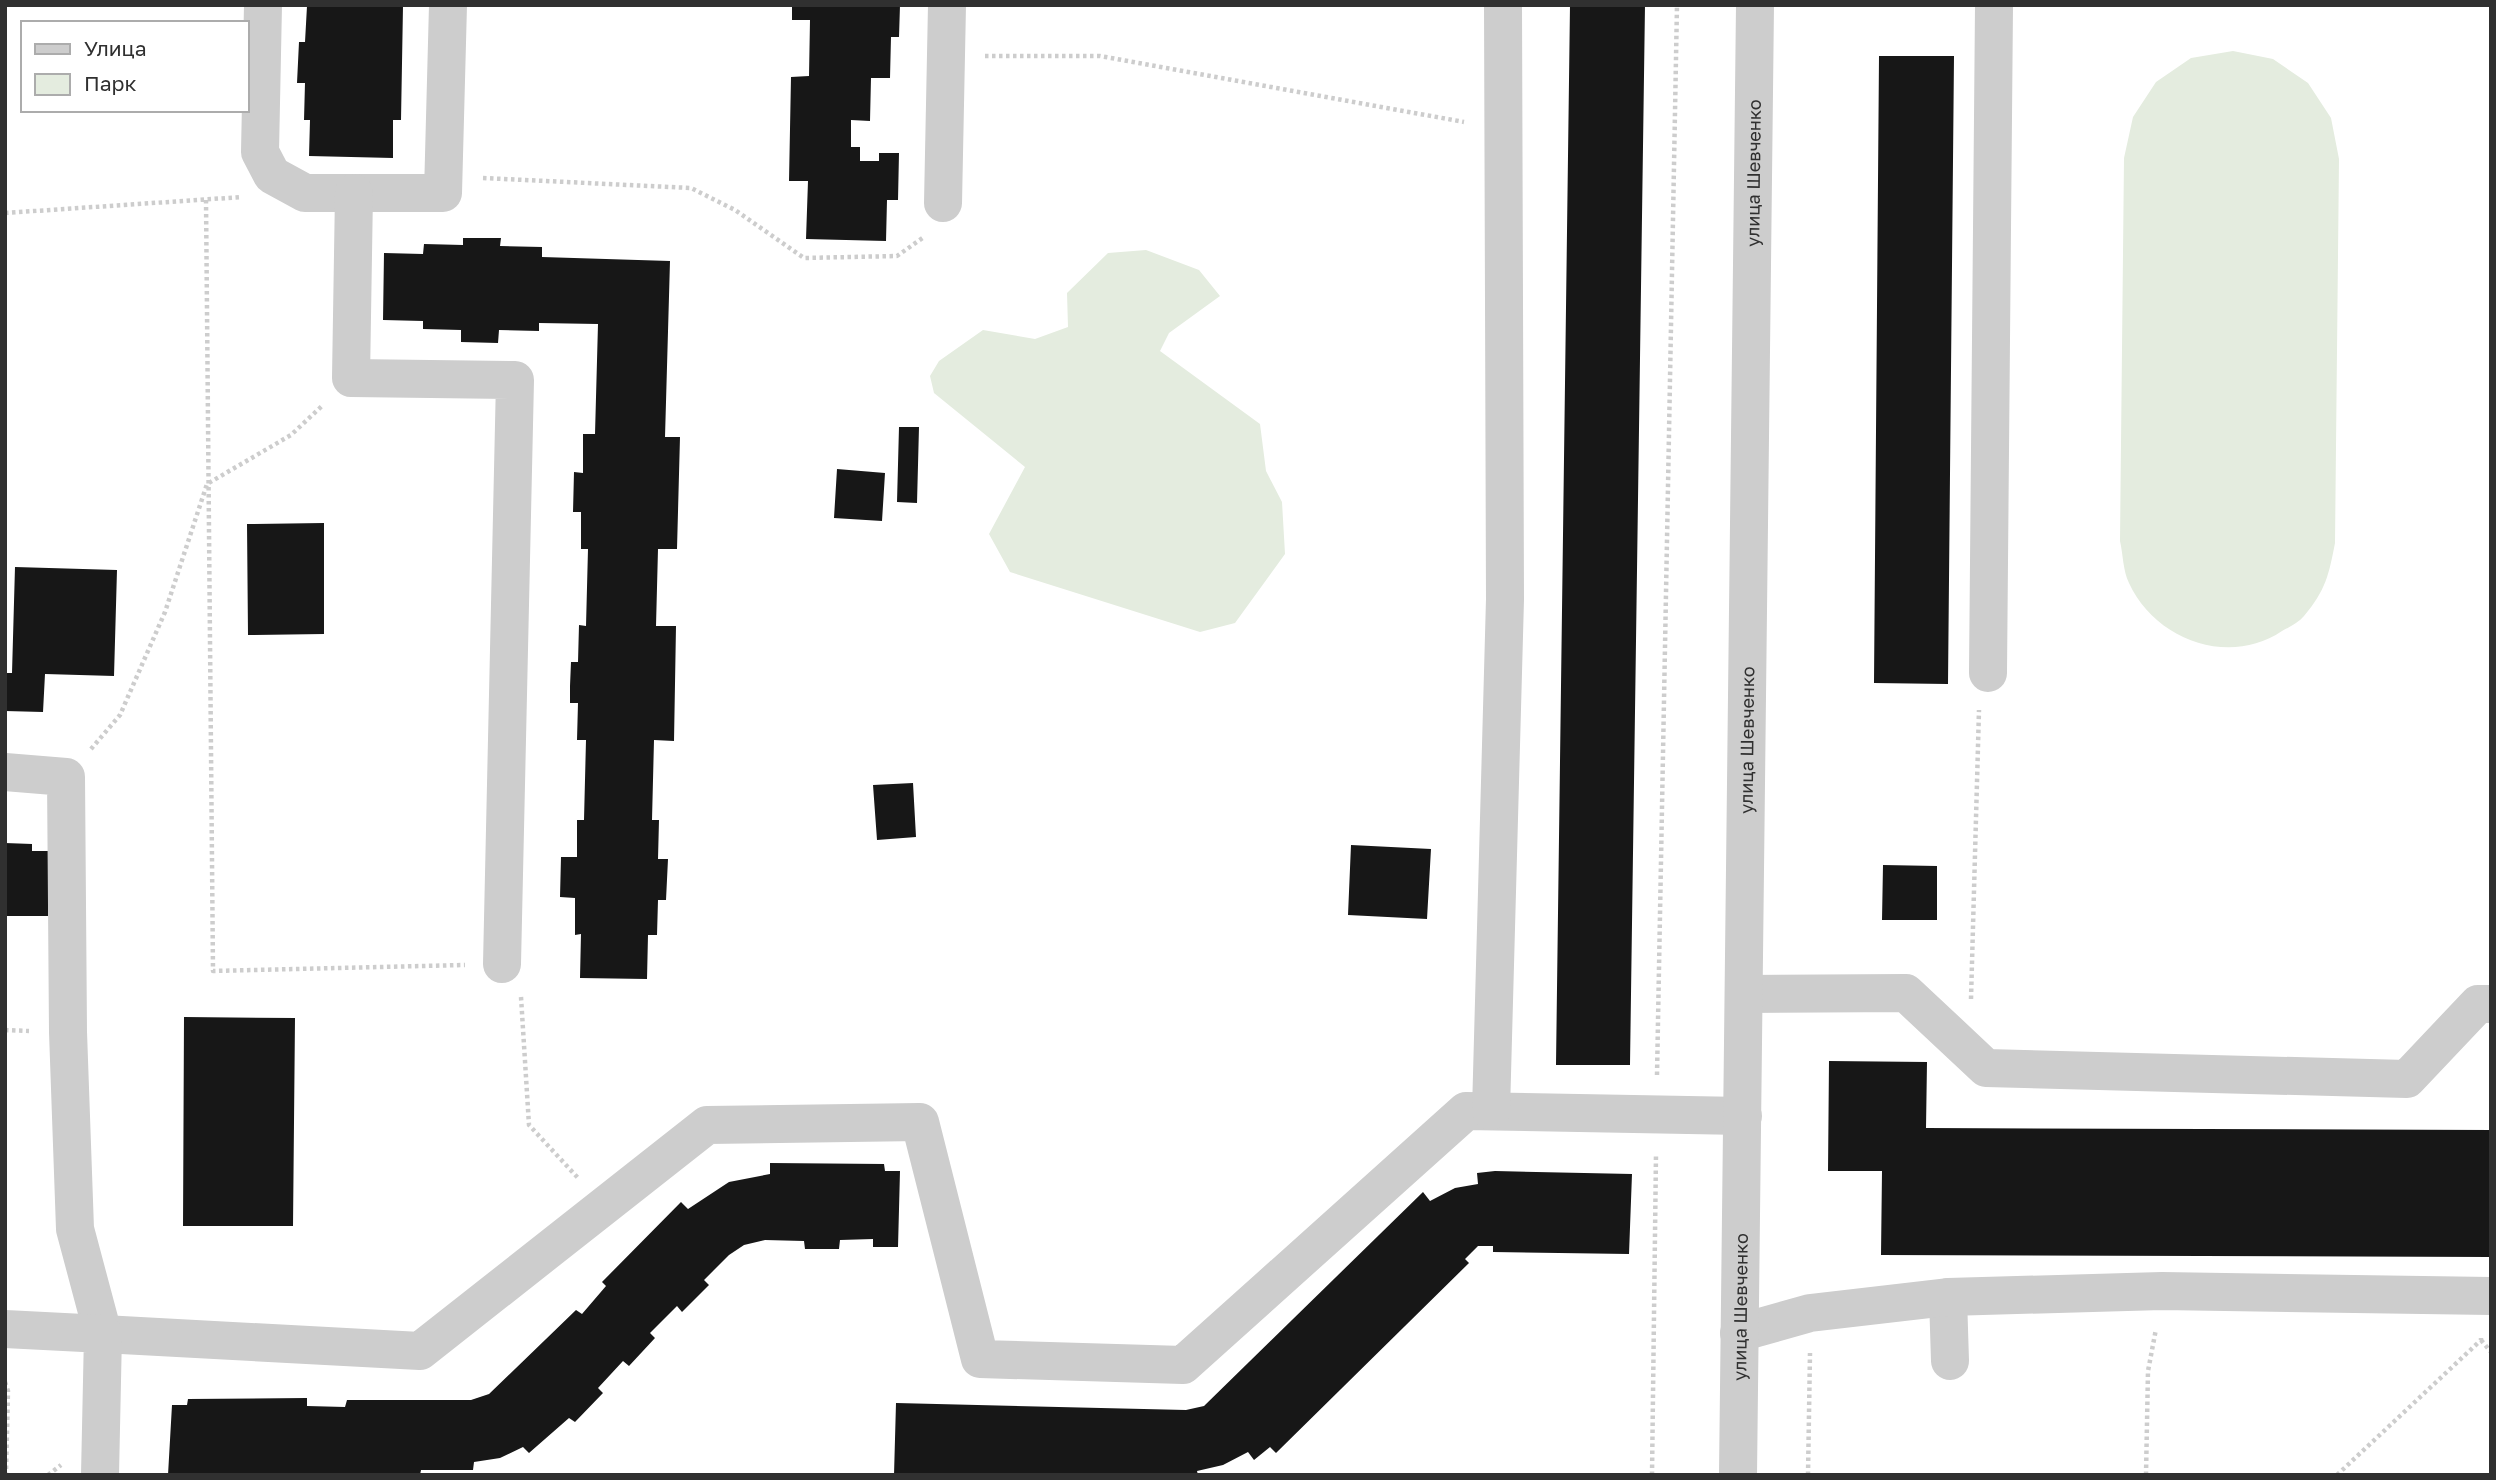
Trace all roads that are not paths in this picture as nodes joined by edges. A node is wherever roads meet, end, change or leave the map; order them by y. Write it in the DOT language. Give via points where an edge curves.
graph roads {
  1 [pos="263,5"];
  2 [pos="448,5"];
  3 [pos="947,5"];
  4 [pos="1503,5"];
  5 [pos="1755,5"];
  6 [pos="1964,5"];
  7 [pos="1994,5"];
  8 [pos="354,193"];
  9 [pos="943,203"];
  10 [pos="1988,673"];
  11 [pos="5,772"];
  12 [pos="502,964"];
  13 [pos="1744,994"];
  14 [pos="2491,1004"];
  15 [pos="1491,1111"];
  16 [pos="1743,1116"];
  17 [pos="2485,1296"];
  18 [pos="1948,1297"];
  19 [pos="5,1329"];
  20 [pos="1739,1333"];
  21 [pos="103,1334"];
  22 [pos="1950,1361"];
  23 [pos="100,1475"];
  24 [pos="1738,1475"];
  1 -- 8 [label="street" via="260,152 272,175 305,193"];
  2 -- 8 [label="street" via="443,193"];
  3 -- 9 [label="street"];
  4 -- 15 [label="street" via="1505,599"];
  5 -- 13 [label="street, улица Шевченко"];
  6 -- 7 [label="street"];
  7 -- 10 [label="street"];
  8 -- 12 [label="street" via="351,378 514,380"];
  11 -- 21 [label="street" via="66,777 75,1229"];
  13 -- 14 [label="street" via="1906,993 1986,1068 2407,1079 2477,1004"];
  13 -- 16 [label="street, улица Шевченко"];
  15 -- 16 [label="street"];
  15 -- 21 [label="street" via="1466,1111 1184,1365 980,1359 920,1122 707,1125 420,1350"];
  16 -- 20 [label="street, улица Шевченко"];
  17 -- 18 [label="street" via="2162,1291"];
  18 -- 20 [label="street" via="1810,1314"];
  18 -- 22 [label="street"];
  19 -- 21 [label="street"];
  20 -- 24 [label="street, улица Шевченко"];
  21 -- 23 [label="street"];
}
